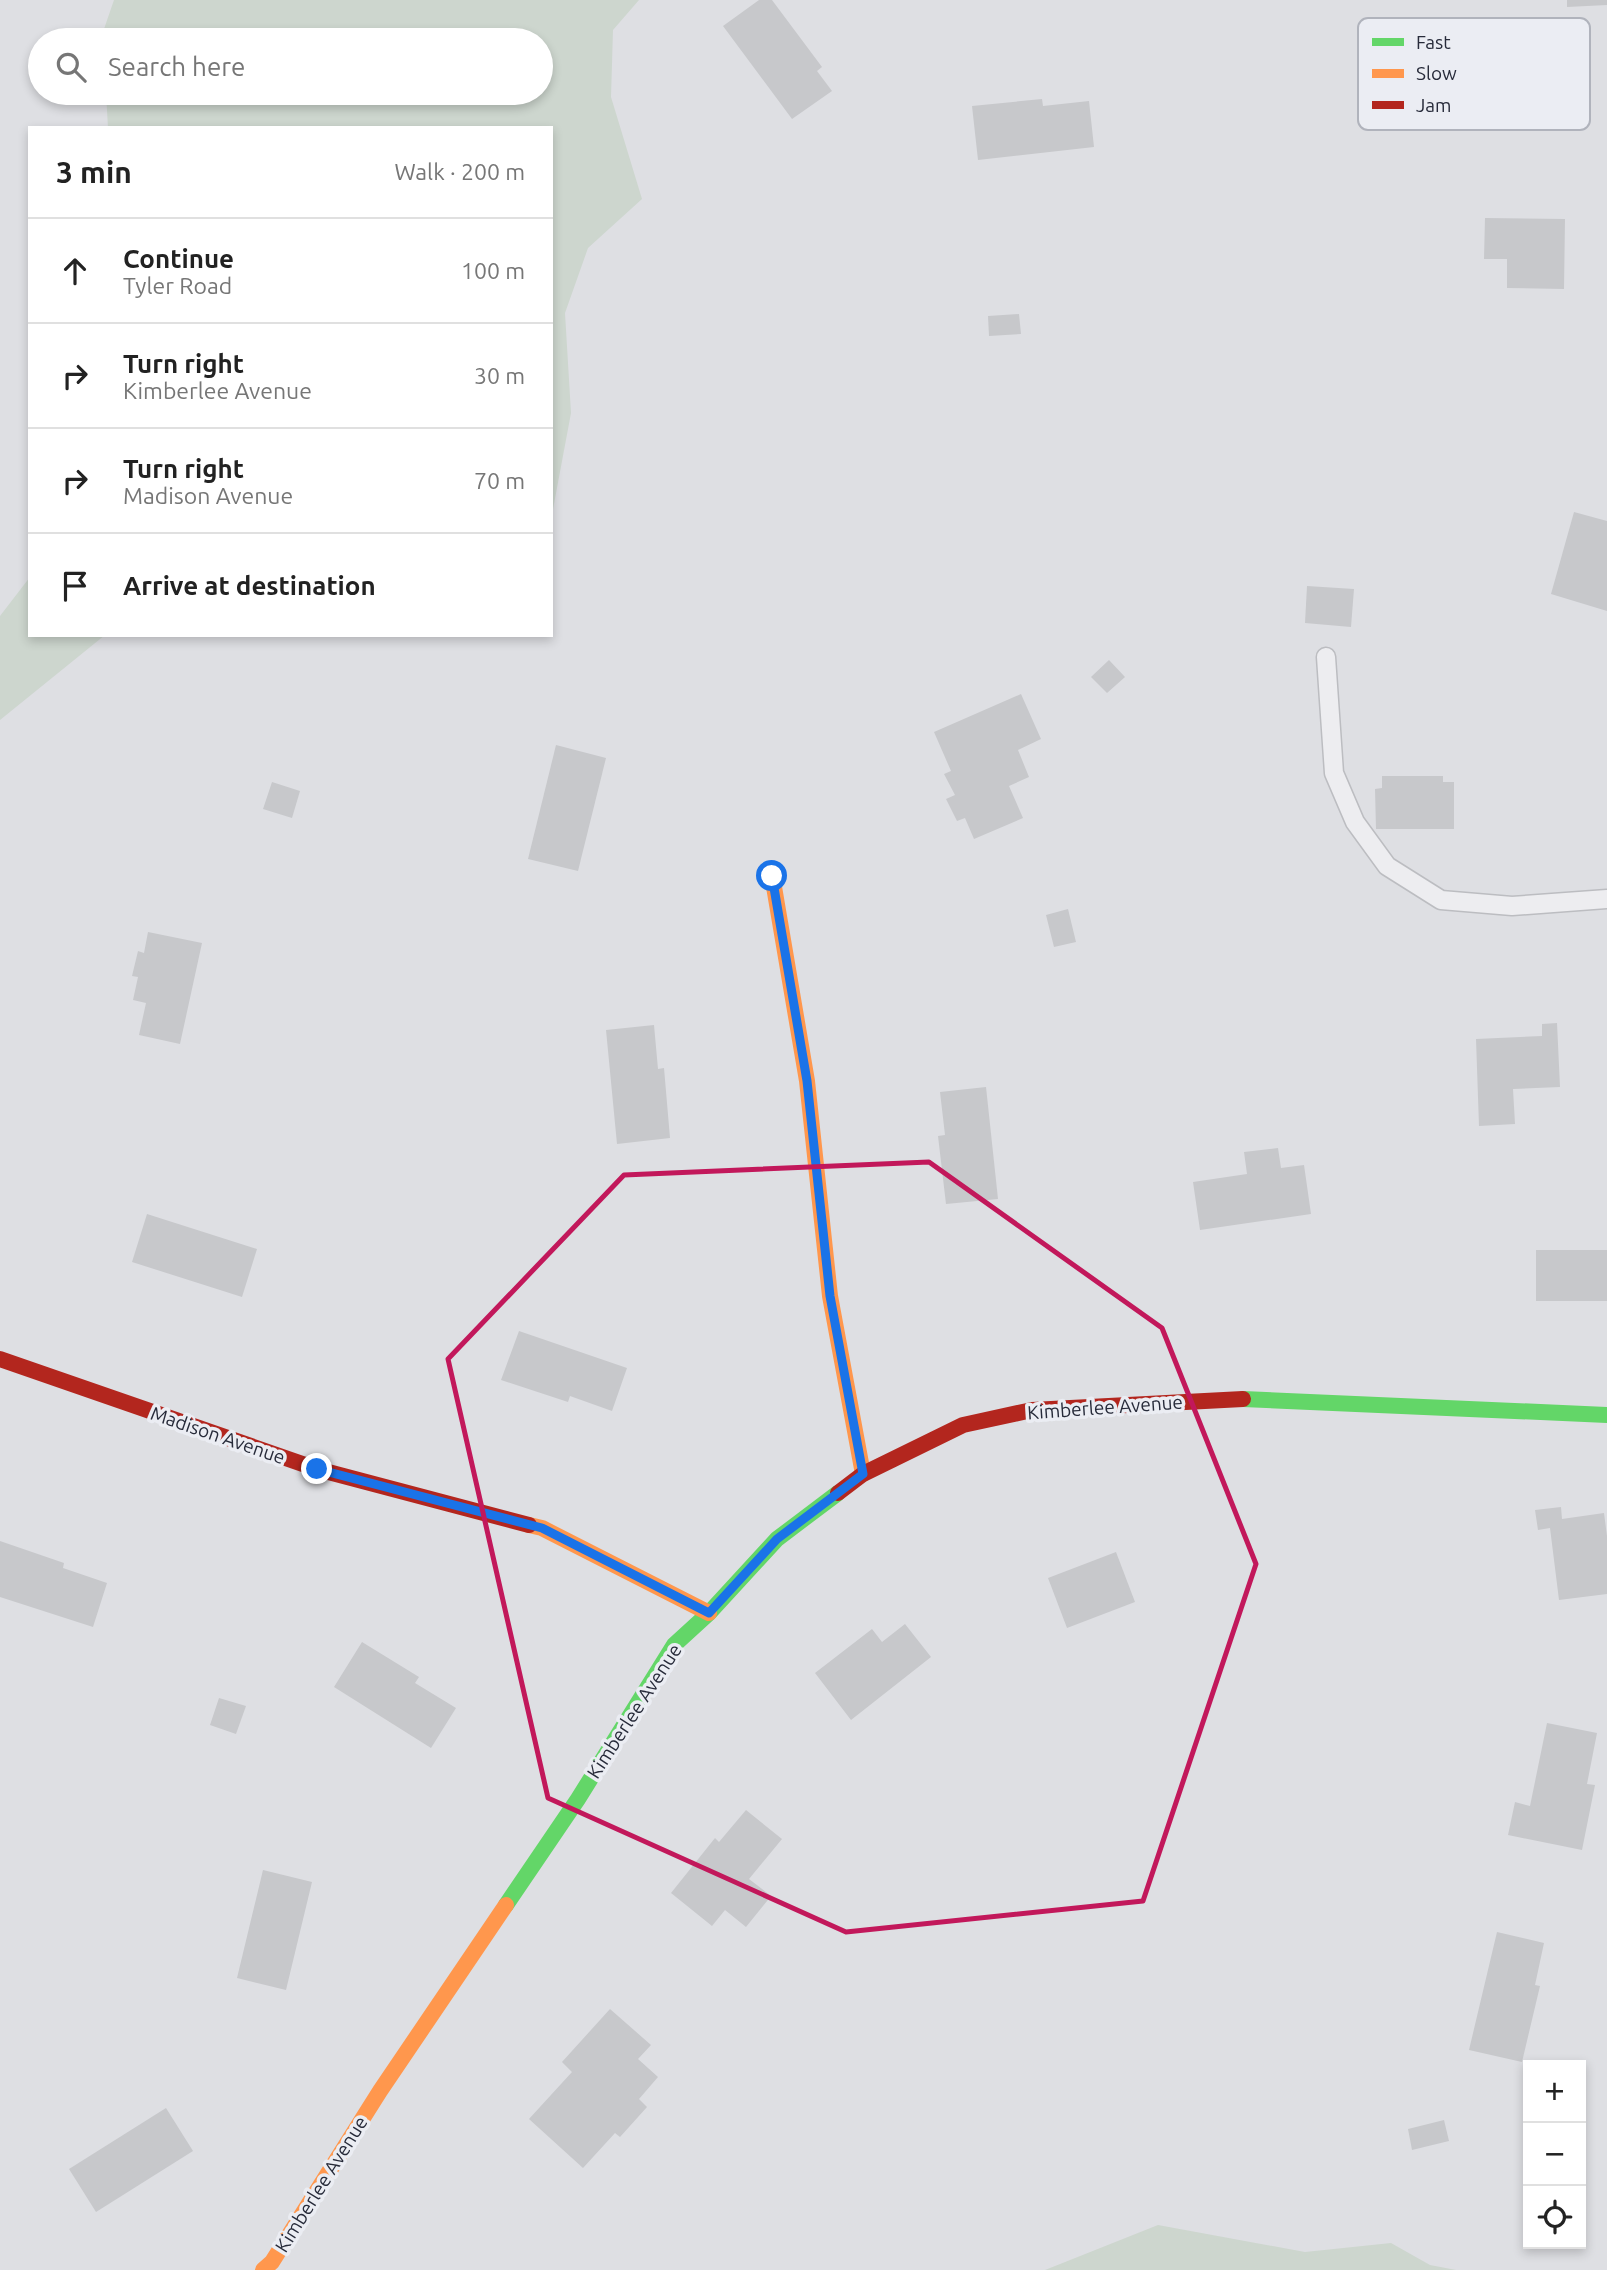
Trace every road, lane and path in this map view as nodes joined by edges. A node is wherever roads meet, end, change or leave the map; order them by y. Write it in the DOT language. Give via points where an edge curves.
graph roads {
  1 [pos="1326,657"];
  2 [pos="772,876"];
  3 [pos="1607,899"];
  4 [pos="0,1359"];
  5 [pos="1607,1415"];
  6 [pos="863,1474"];
  7 [pos="709,1613"];
  8 [pos="263,2270"];
  1 -- 3 [label="lane" via="1334,773 1356,822 1387,866 1441,900 1512,906"];
  2 -- 6 [label="street" via="807,1081 830,1296"];
  4 -- 7 [label="street, Madison Avenue" via="317,1469 542,1528"];
  5 -- 6 [label="street, Kimberlee Avenue" via="1238,1399 1032,1410 963,1424"];
  6 -- 7 [label="street, Kimberlee Avenue" via="777,1539"];
  7 -- 8 [label="street, Kimberlee Avenue" via="674,1645 578,1799"];
}
